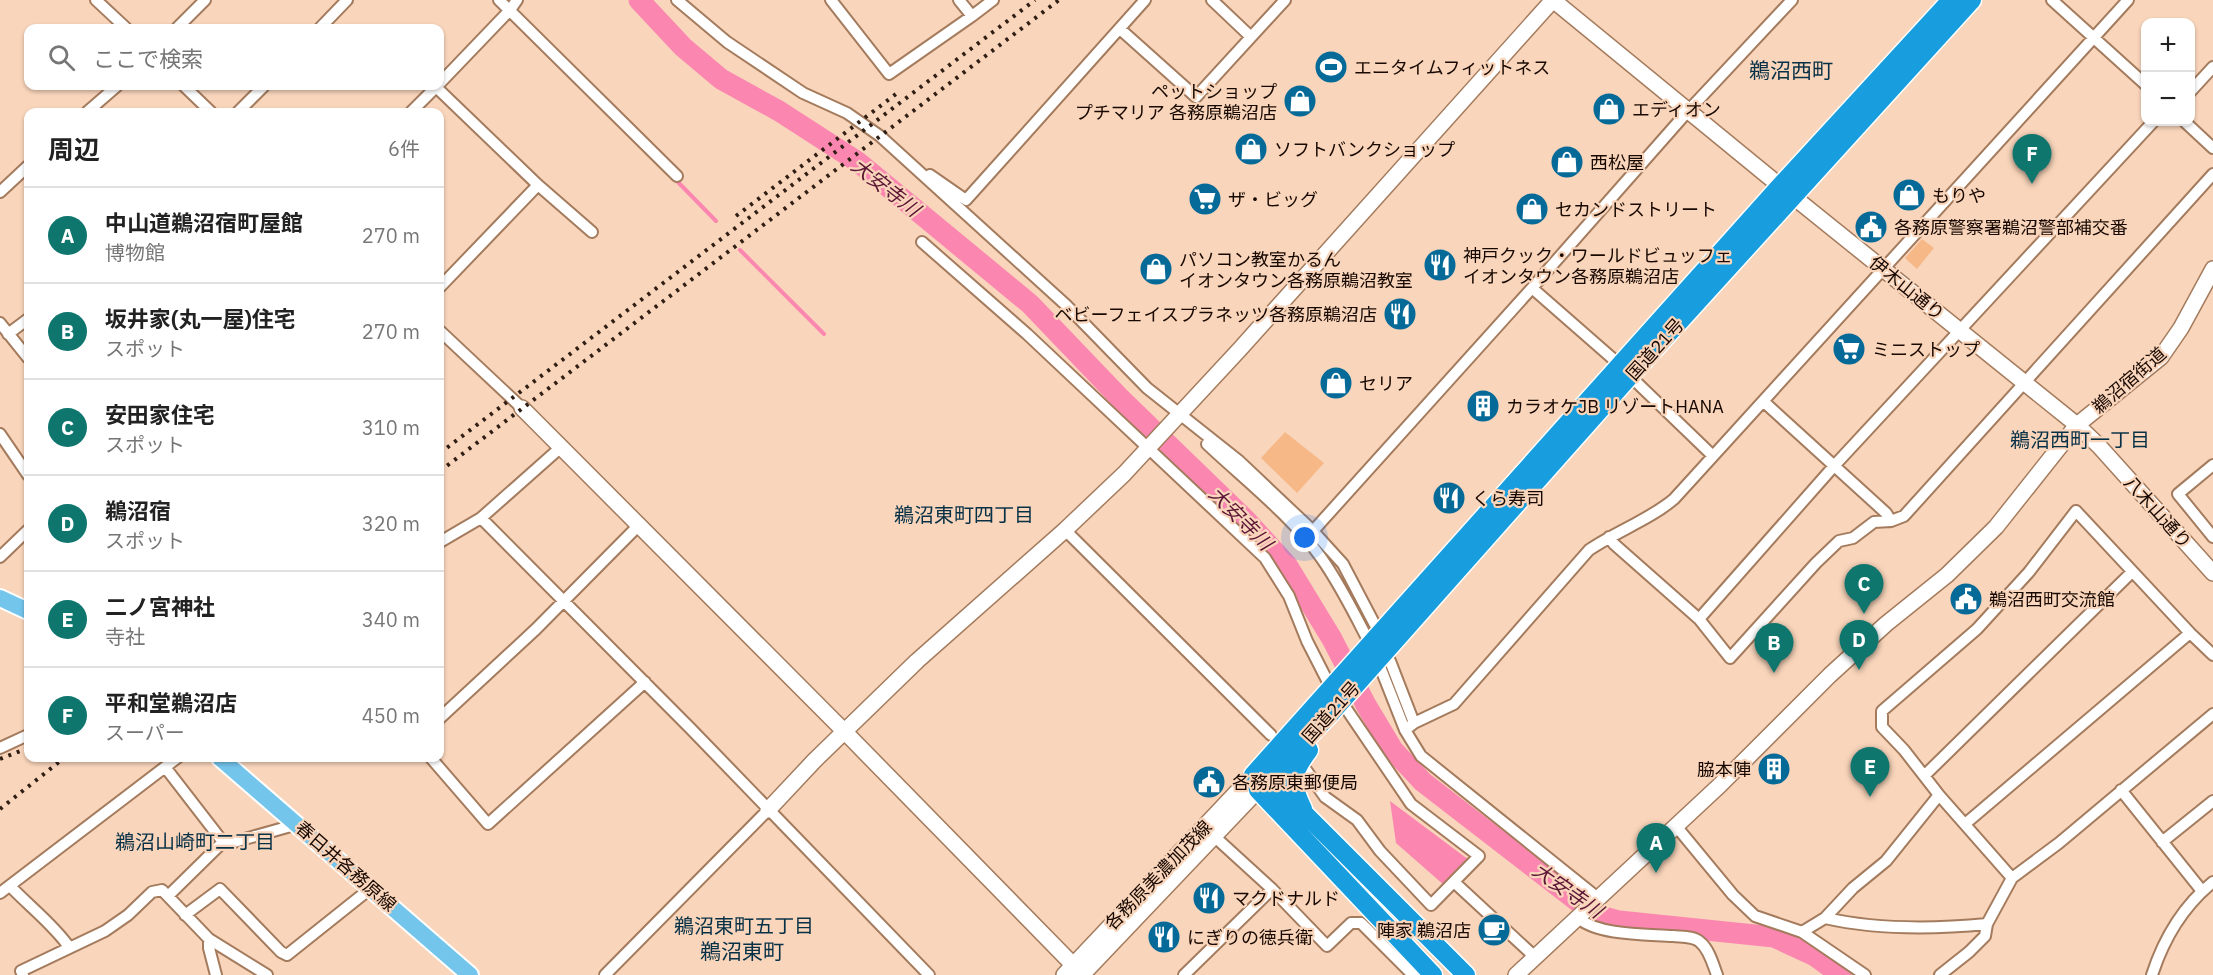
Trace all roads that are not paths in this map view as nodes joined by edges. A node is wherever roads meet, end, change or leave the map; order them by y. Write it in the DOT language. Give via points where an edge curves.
graph roads {
  1 [pos="96,0"];
  2 [pos="205,0"];
  3 [pos="347,0"];
  4 [pos="499,0"];
  5 [pos="517,0"];
  6 [pos="677,0"];
  7 [pos="831,0"];
  8 [pos="959,0"];
  9 [pos="993,0"];
  10 [pos="1145,0"];
  11 [pos="1212,0"];
  12 [pos="1285,0"];
  13 [pos="1553,0"];
  14 [pos="1792,0"];
  15 [pos="1951,0"];
  16 [pos="1972,0"];
  17 [pos="2052,0"];
  18 [pos="2128,0"];
  19 [pos="510,10"];
  20 [pos="972,16"];
  21 [pos="122,24"];
  22 [pos="181,24"];
  23 [pos="324,24"];
  24 [pos="1120,29"];
  25 [pos="1251,37"];
  26 [pos="2093,38"];
  27 [pos="2213,67"];
  28 [pos="444,78"];
  29 [pos="2141,81"];
  30 [pos="2195,87"];
  31 [pos="112,90"];
  32 [pos="188,90"];
  33 [pos="260,90"];
  34 [pos="432,90"];
  35 [pos="442,90"];
  36 [pos="92,108"];
  37 [pos="207,108"];
  38 [pos="242,108"];
  39 [pos="415,108"];
  40 [pos="1688,111"];
  41 [pos="2148,126"];
  42 [pos="2189,126"];
  43 [pos="2213,148"];
  44 [pos="24,170"];
  45 [pos="918,172"];
  46 [pos="2213,174"];
  47 [pos="676,176"];
  48 [pos="538,184"];
  49 [pos="1787,191"];
  50 [pos="0,192"];
  51 [pos="592,232"];
  52 [pos="922,242"];
  53 [pos="1884,270"];
  54 [pos="2210,279"];
  55 [pos="444,283"];
  56 [pos="1532,288"];
  57 [pos="24,322"];
  58 [pos="0,323"];
  59 [pos="1958,330"];
  60 [pos="8,333"];
  61 [pos="444,335"];
  62 [pos="24,353"];
  63 [pos="1625,371"];
  64 [pos="2025,384"];
  65 [pos="1763,401"];
  66 [pos="522,408"];
  67 [pos="1178,416"];
  68 [pos="2077,426"];
  69 [pos="1198,428"];
  70 [pos="0,434"];
  71 [pos="1150,446"];
  72 [pos="560,448"];
  73 [pos="1713,456"];
  74 [pos="1834,465"];
  75 [pos="2213,465"];
  76 [pos="24,469"];
  77 [pos="481,518"];
  78 [pos="1891,520"];
  79 [pos="639,525"];
  80 [pos="1065,530"];
  81 [pos="1312,531"];
  82 [pos="24,534"];
  83 [pos="1609,537"];
  84 [pos="2213,537"];
  85 [pos="444,540"];
  86 [pos="0,557"];
  87 [pos="2132,572"];
  88 [pos="2213,573"];
  89 [pos="0,598"];
  90 [pos="564,601"];
  91 [pos="24,609"];
  92 [pos="1699,619"];
  93 [pos="1375,625"];
  94 [pos="2190,633"];
  95 [pos="2213,655"];
  96 [pos="1374,657"];
  97 [pos="645,682"];
  98 [pos="1337,695"];
  99 [pos="444,714"];
  100 [pos="2213,714"];
  101 [pos="1414,723"];
  102 [pos="1405,730"];
  103 [pos="844,731"];
  104 [pos="1271,735"];
  105 [pos="24,737"];
  106 [pos="0,748"];
  107 [pos="172,762"];
  108 [pos="225,762"];
  109 [pos="434,762"];
  110 [pos="165,767"];
  111 [pos="1306,770"];
  112 [pos="1925,775"];
  113 [pos="1260,782"];
  114 [pos="2121,790"];
  115 [pos="1939,795"];
  116 [pos="2213,801"];
  117 [pos="768,810"];
  118 [pos="1307,816"];
  119 [pos="298,824"];
  120 [pos="1965,824"];
  121 [pos="1676,825"];
  122 [pos="1215,837"];
  123 [pos="223,842"];
  124 [pos="2162,842"];
  125 [pos="2012,878"];
  126 [pos="1454,882"];
  127 [pos="2213,882"];
  128 [pos="10,885"];
  129 [pos="371,888"];
  130 [pos="1272,889"];
  131 [pos="2202,891"];
  132 [pos="0,893"];
  133 [pos="169,894"];
  134 [pos="1597,901"];
  135 [pos="185,915"];
  136 [pos="1580,917"];
  137 [pos="1825,918"];
  138 [pos="1987,924"];
  139 [pos="1802,932"];
  140 [pos="209,939"];
  141 [pos="69,947"];
  142 [pos="1535,957"];
  143 [pos="1077,973"];
  144 [pos="23,975"];
  145 [pos="216,975"];
  146 [pos="267,975"];
  147 [pos="470,975"];
  148 [pos="605,975"];
  149 [pos="929,975"];
  150 [pos="1184,975"];
  151 [pos="1413,975"];
  152 [pos="1433,975"];
  153 [pos="1466,975"];
  154 [pos="1516,975"];
  155 [pos="1717,975"];
  156 [pos="1865,975"];
  157 [pos="1940,975"];
  158 [pos="2151,975"];
  1 -- 21 [label="street"];
  2 -- 22 [label="street"];
  3 -- 23 [label="street"];
  4 -- 19 [label="street"];
  5 -- 19 [label="street"];
  6 -- 45 [label="street" via="727,42 803,93 859,121"];
  7 -- 20 [label="street" via="889,74"];
  8 -- 20 [label="street"];
  9 -- 20 [label="street"];
  10 -- 24 [label="street"];
  11 -- 25 [label="street"];
  12 -- 25 [label="street"];
  13 -- 40 [label="street, 伊木山通り"];
  13 -- 67 [label="street"];
  14 -- 40 [label="street"];
  15 -- 49 [label="highway, 国道21号"];
  16 -- 49 [label="highway, 国道21号"];
  17 -- 26 [label="street"];
  18 -- 26 [label="street"];
  19 -- 28 [label="street"];
  19 -- 47 [label="street"];
  24 -- 25 [label="street" via="1196,97"];
  24 -- 45 [label="street" via="966,200"];
  26 -- 29 [label="street"];
  26 -- 53 [label="street"];
  27 -- 30 [label="street"];
  31 -- 36 [label="street"];
  32 -- 37 [label="street"];
  33 -- 38 [label="street"];
  34 -- 39 [label="street"];
  35 -- 48 [label="street"];
  40 -- 49 [label="street, 伊木山通り"];
  40 -- 56 [label="street"];
  41 -- 59 [label="street"];
  42 -- 43 [label="street"];
  44 -- 50 [label="street"];
  45 -- 67 [label="street" via="1058,297"];
  46 -- 64 [label="street"];
  48 -- 51 [label="street"];
  48 -- 55 [label="street"];
  49 -- 53 [label="street, 伊木山通り"];
  49 -- 63 [label="highway, 国道21号"];
  52 -- 71 [label="street"];
  53 -- 59 [label="street, 伊木山通り"];
  53 -- 65 [label="street"];
  54 -- 68 [label="street, 鵜沼宿街道" via="2161,357"];
  56 -- 63 [label="street"];
  56 -- 81 [label="street"];
  57 -- 60 [label="street"];
  58 -- 60 [label="street"];
  59 -- 64 [label="street, 伊木山通り"];
  59 -- 74 [label="street"];
  60 -- 62 [label="street"];
  61 -- 66 [label="street"];
  63 -- 73 [label="street"];
  63 -- 96 [label="highway, 国道21号"];
  64 -- 68 [label="street, 伊木山通り"];
  64 -- 78 [label="street" via="1904,516"];
  65 -- 73 [label="street"];
  65 -- 74 [label="street"];
  66 -- 72 [label="street"];
  67 -- 69 [label="street"];
  67 -- 71 [label="street"];
  68 -- 88 [label="street, 八木山通り"];
  68 -- 121 [label="street, 鵜沼宿街道" via="1996,527 1947,575 1830,675"];
  69 -- 81 [label="street" via="1239,461"];
  69 -- 96 [label="street" via="1203,440 1321,557 1342,589"];
  70 -- 76 [label="street"];
  71 -- 80 [label="street"];
  71 -- 98 [label="street" via="1265,558 1289,596 1307,641"];
  72 -- 77 [label="street"];
  72 -- 79 [label="street"];
  73 -- 83 [label="street" via="1674,499"];
  74 -- 78 [label="street"];
  74 -- 92 [label="street"];
  75 -- 84 [label="street" via="2178,494"];
  77 -- 85 [label="street"];
  77 -- 90 [label="street"];
  78 -- 92 [label="street" via="1874,522 1853,538 1839,541 1730,658"];
  79 -- 90 [label="street"];
  79 -- 103 [label="street"];
  80 -- 103 [label="street" via="935,643"];
  80 -- 104 [label="street"];
  81 -- 93 [label="street" via="1344,564"];
  82 -- 86 [label="street"];
  83 -- 92 [label="street"];
  83 -- 101 [label="street" via="1589,550 1454,704"];
  87 -- 94 [label="street"];
  87 -- 112 [label="street"];
  87 -- 112 [label="street" via="2076,511 2029,572 1977,629 1882,711 1882,727"];
  89 -- 91 [label="main road"];
  90 -- 97 [label="street"];
  90 -- 99 [label="street"];
  94 -- 95 [label="street"];
  94 -- 120 [label="street"];
  96 -- 98 [label="highway, 国道21号"];
  96 -- 101 [label="street"];
  96 -- 102 [label="street"];
  97 -- 109 [label="street" via="488,824"];
  97 -- 117 [label="street"];
  98 -- 113 [label="highway, 国道21号"];
  98 -- 113 [label="highway, 国道21号"];
  98 -- 118 [label="highway" via="1326,728 1293,776 1294,790"];
  98 -- 126 [label="street" via="1412,804 1479,856"];
  100 -- 114 [label="street"];
  101 -- 102 [label="street"];
  102 -- 134 [label="street" via="1421,756"];
  103 -- 117 [label="street"];
  103 -- 143 [label="street"];
  105 -- 106 [label="street"];
  107 -- 110 [label="street"];
  108 -- 119 [label="main road, 春日井各務原線"];
  110 -- 123 [label="street"];
  110 -- 128 [label="street"];
  111 -- 126 [label="street" via="1325,797 1357,820 1380,851 1431,905"];
  112 -- 115 [label="street"];
  113 -- 118 [label="highway"];
  113 -- 122 [label="street, 各務原美濃加茂線"];
  113 -- 143 [label="street, 各務原美濃加茂線"];
  113 -- 152 [label="highway"];
  114 -- 124 [label="street"];
  114 -- 125 [label="street"];
  115 -- 120 [label="street"];
  115 -- 137 [label="street" via="1886,861"];
  116 -- 124 [label="street"];
  117 -- 148 [label="street"];
  117 -- 149 [label="street"];
  118 -- 153 [label="highway"];
  119 -- 123 [label="street"];
  119 -- 129 [label="main road, 春日井各務原線"];
  120 -- 125 [label="street"];
  121 -- 134 [label="street, 鵜沼宿街道"];
  121 -- 139 [label="street" via="1755,916"];
  122 -- 130 [label="street"];
  122 -- 143 [label="street, 各務原美濃加茂線"];
  123 -- 133 [label="street"];
  124 -- 131 [label="street"];
  125 -- 138 [label="street"];
  126 -- 142 [label="street"];
  127 -- 131 [label="street"];
  128 -- 132 [label="street"];
  128 -- 141 [label="street"];
  129 -- 135 [label="street" via="287,955 220,889"];
  129 -- 147 [label="main road, 春日井各務原線"];
  130 -- 150 [label="street"];
  130 -- 151 [label="street" via="1327,946 1351,923 1361,923"];
  131 -- 158 [label="street" via="2173,925"];
  133 -- 135 [label="street"];
  133 -- 141 [label="street" via="162,890 152,892 105,931"];
  134 -- 136 [label="street, 鵜沼宿街道"];
  135 -- 140 [label="street"];
  136 -- 142 [label="street, 鵜沼宿街道"];
  136 -- 155 [label="street" via="1592,926 1622,933 1699,940"];
  137 -- 138 [label="street" via="1934,929"];
  137 -- 139 [label="street"];
  138 -- 157 [label="street" via="1984,936"];
  139 -- 156 [label="street"];
  140 -- 145 [label="street"];
  140 -- 146 [label="street"];
  141 -- 144 [label="street" via="21,971"];
  142 -- 154 [label="street, 鵜沼宿街道"];
}
